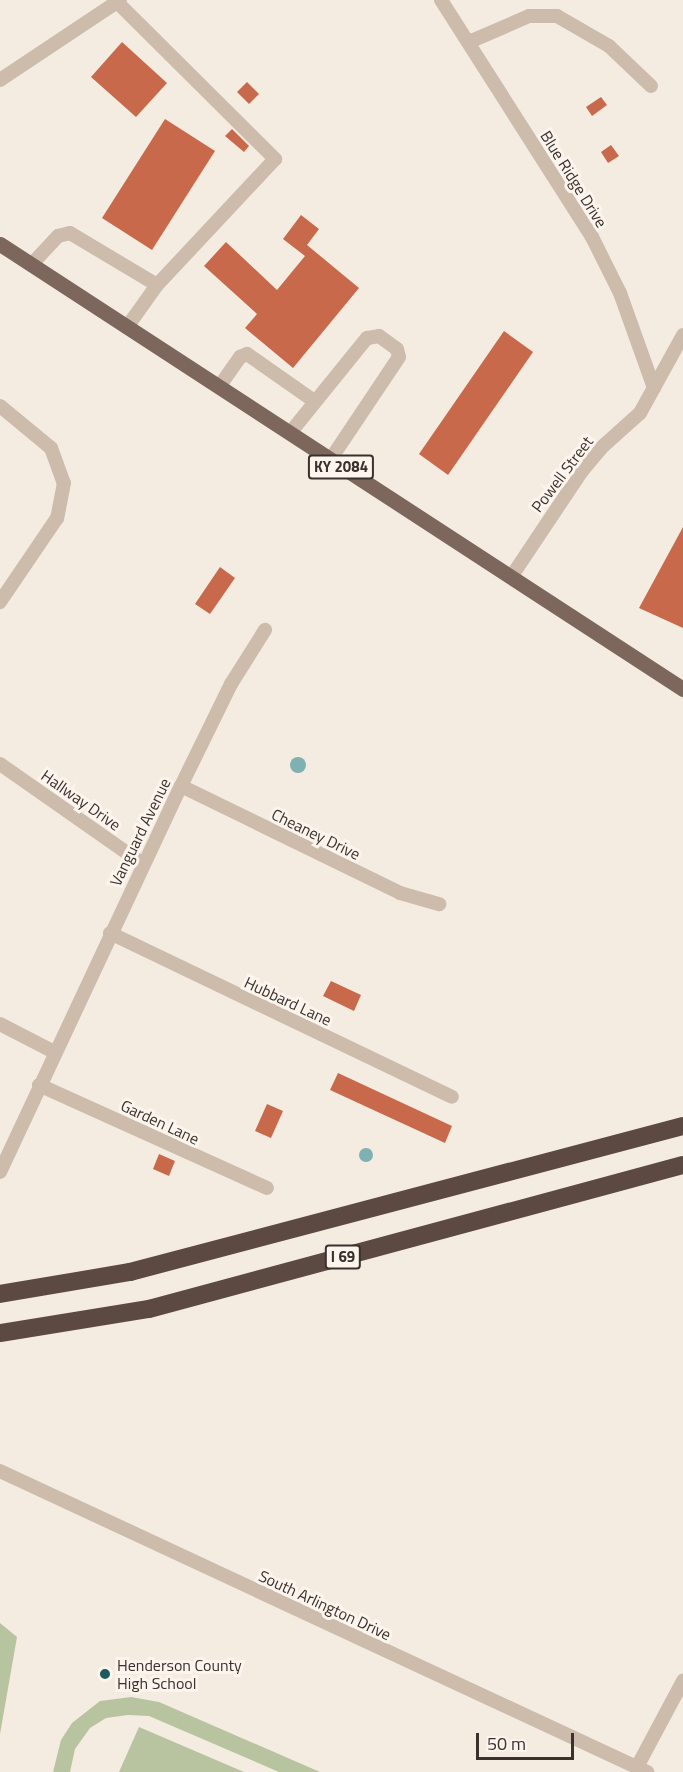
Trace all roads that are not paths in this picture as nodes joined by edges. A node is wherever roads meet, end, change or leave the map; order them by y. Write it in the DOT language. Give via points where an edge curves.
graph roads {
  1 [pos="441,0"];
  2 [pos="118,1"];
  3 [pos="469,42"];
  4 [pos="0,80"];
  5 [pos="651,86"];
  6 [pos="0,244"];
  7 [pos="32,265"];
  8 [pos="157,285"];
  9 [pos="127,327"];
  10 [pos="683,335"];
  11 [pos="219,387"];
  12 [pos="654,388"];
  13 [pos="314,401"];
  14 [pos="0,406"];
  15 [pos="290,433"];
  16 [pos="330,460"];
  17 [pos="511,577"];
  18 [pos="0,602"];
  19 [pos="265,630"];
  20 [pos="683,689"];
  21 [pos="0,764"];
  22 [pos="180,786"];
  23 [pos="143,864"];
  24 [pos="439,904"];
  25 [pos="110,933"];
  26 [pos="0,1024"];
  27 [pos="54,1052"];
  28 [pos="39,1084"];
  29 [pos="452,1097"];
  30 [pos="683,1126"];
  31 [pos="683,1165"];
  32 [pos="0,1172"];
  33 [pos="267,1188"];
  34 [pos="0,1294"];
  35 [pos="0,1334"];
  36 [pos="0,1471"];
  37 [pos="683,1681"];
  38 [pos="642,1769"];
  1 -- 3 [label="street, Blue Ridge Drive"];
  2 -- 4 [label="street"];
  2 -- 8 [label="street" via="275,159"];
  3 -- 5 [label="street" via="529,16 557,16 609,46"];
  3 -- 12 [label="street, Blue Ridge Drive" via="608,266"];
  6 -- 7 [label="main road, KY 2084"];
  7 -- 8 [label="street" via="58,237 70,233"];
  7 -- 9 [label="main road, KY 2084"];
  8 -- 9 [label="street"];
  9 -- 11 [label="main road, KY 2084"];
  10 -- 12 [label="street, Powell Street"];
  11 -- 13 [label="street" via="240,357 247,354"];
  11 -- 15 [label="main road, KY 2084"];
  12 -- 17 [label="street, Powell Street" via="640,413 582,471"];
  13 -- 15 [label="street"];
  13 -- 16 [label="street" via="367,338 379,336 397,349 399,357"];
  14 -- 18 [label="street" via="51,448 64,483 57,518"];
  15 -- 16 [label="main road, KY 2084"];
  16 -- 17 [label="main road, KY 2084"];
  17 -- 20 [label="main road, KY 2084"];
  19 -- 22 [label="street, Vanguard Avenue" via="231,684"];
  21 -- 23 [label="street, Hallway Drive"];
  22 -- 23 [label="street, Vanguard Avenue"];
  22 -- 24 [label="street, Cheaney Drive" via="400,893"];
  23 -- 25 [label="street, Vanguard Avenue"];
  25 -- 27 [label="street, Vanguard Avenue"];
  25 -- 29 [label="street, Hubbard Lane"];
  26 -- 27 [label="street"];
  27 -- 28 [label="street, Vanguard Avenue"];
  28 -- 32 [label="street"];
  28 -- 33 [label="street, Garden Lane"];
  30 -- 34 [label="highway, I 69" via="151,1268"];
  31 -- 35 [label="highway, I 69" via="149,1309"];
  36 -- 38 [label="street, South Arlington Drive"];
  37 -- 38 [label="street"];
}
